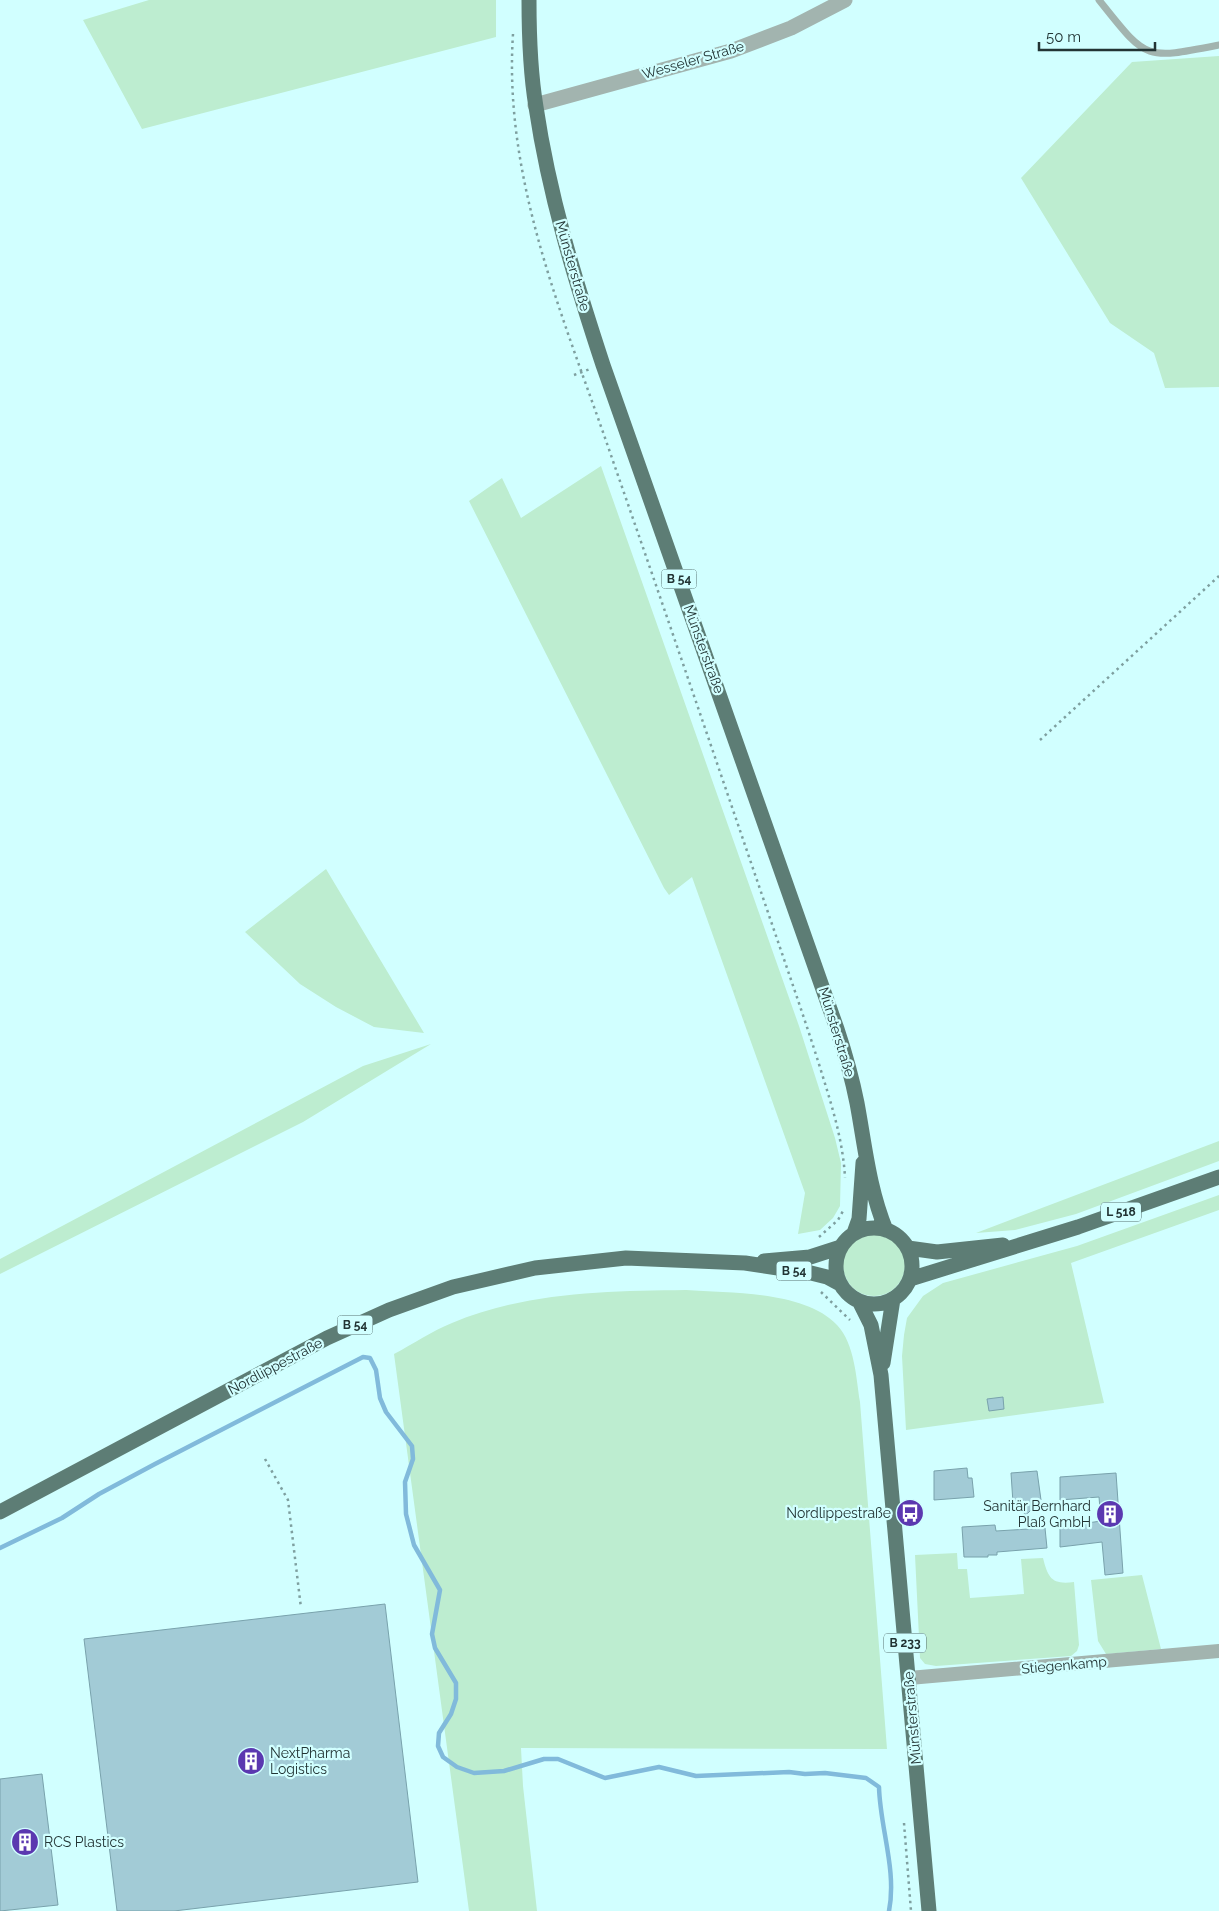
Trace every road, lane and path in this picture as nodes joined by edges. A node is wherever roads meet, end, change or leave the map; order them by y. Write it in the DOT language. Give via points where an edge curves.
graph roads {
  1 [pos="528,0"];
  2 [pos="845,0"];
  3 [pos="1099,0"];
  4 [pos="513,32"];
  5 [pos="1219,45"];
  6 [pos="535,105"];
  7 [pos="1219,576"];
  8 [pos="1040,740"];
  9 [pos="863,1149"];
  10 [pos="1219,1177"];
  11 [pos="846,1187"];
  12 [pos="845,1206"];
  13 [pos="886,1230"];
  14 [pos="854,1233"];
  15 [pos="1022,1244"];
  16 [pos="841,1247"];
  17 [pos="908,1248"];
  18 [pos="810,1258"];
  19 [pos="746,1263"];
  20 [pos="811,1273"];
  21 [pos="910,1279"];
  22 [pos="840,1284"];
  23 [pos="892,1299"];
  24 [pos="859,1301"];
  25 [pos="853,1324"];
  26 [pos="882,1375"];
  27 [pos="265,1459"];
  28 [pos="0,1512"];
  29 [pos="301,1608"];
  30 [pos="1219,1651"];
  31 [pos="909,1678"];
  32 [pos="929,1911"];
  1 -- 6 [label="main road, Münsterstraße / B 54"];
  2 -- 6 [label="street, Wesseler Straße" via="791,28 731,51"];
  3 -- 5 [label="lane" via="1127,36 1151,53 1168,55"];
  4 -- 11 [label="path" via="512,107 525,184 557,308 568,331 806,1022 840,1136"];
  6 -- 9 [label="main road, Münsterstraße / B 54" via="550,184 589,322 837,1029 857,1103"];
  7 -- 8 [label="path"];
  9 -- 13 [label="main road, Münsterstraße / B 54"];
  9 -- 14 [label="main road, Münsterstraße / B 54" via="859,1219"];
  10 -- 15 [label="main road, L 518"];
  12 -- 18 [label="path" via="838,1220 809,1245"];
  13 -- 14 [label="main road" via="864,1229"];
  13 -- 17 [label="main road" via="895,1234"];
  14 -- 16 [label="main road"];
  15 -- 17 [label="main road, L 518" via="937,1252"];
  15 -- 21 [label="main road, L 518"];
  16 -- 18 [label="main road, Nordlippestraße / B 54"];
  16 -- 22 [label="main road" via="835,1265"];
  17 -- 21 [label="main road"];
  18 -- 19 [label="main road, Nordlippestraße / B 54"];
  19 -- 20 [label="main road, Nordlippestraße / B 54"];
  19 -- 28 [label="main road, Nordlippestraße / B 54" via="626,1258 536,1268 453,1287 389,1310 327,1338"];
  20 -- 22 [label="main road, Nordlippestraße / B 54"];
  20 -- 25 [label="path" via="811,1285 847,1315"];
  21 -- 23 [label="main road" via="902,1292"];
  22 -- 24 [label="main road" via="847,1294"];
  23 -- 24 [label="main road" via="876,1304"];
  23 -- 26 [label="main road, Münsterstraße / B 233"];
  24 -- 26 [label="main road, Münsterstraße / B 233" via="871,1325"];
  26 -- 31 [label="main road, Münsterstraße / B 233"];
  27 -- 29 [label="path" via="288,1500"];
  30 -- 31 [label="street, Stiegenkamp"];
  31 -- 32 [label="main road, Münsterstraße / B 233"];
}
